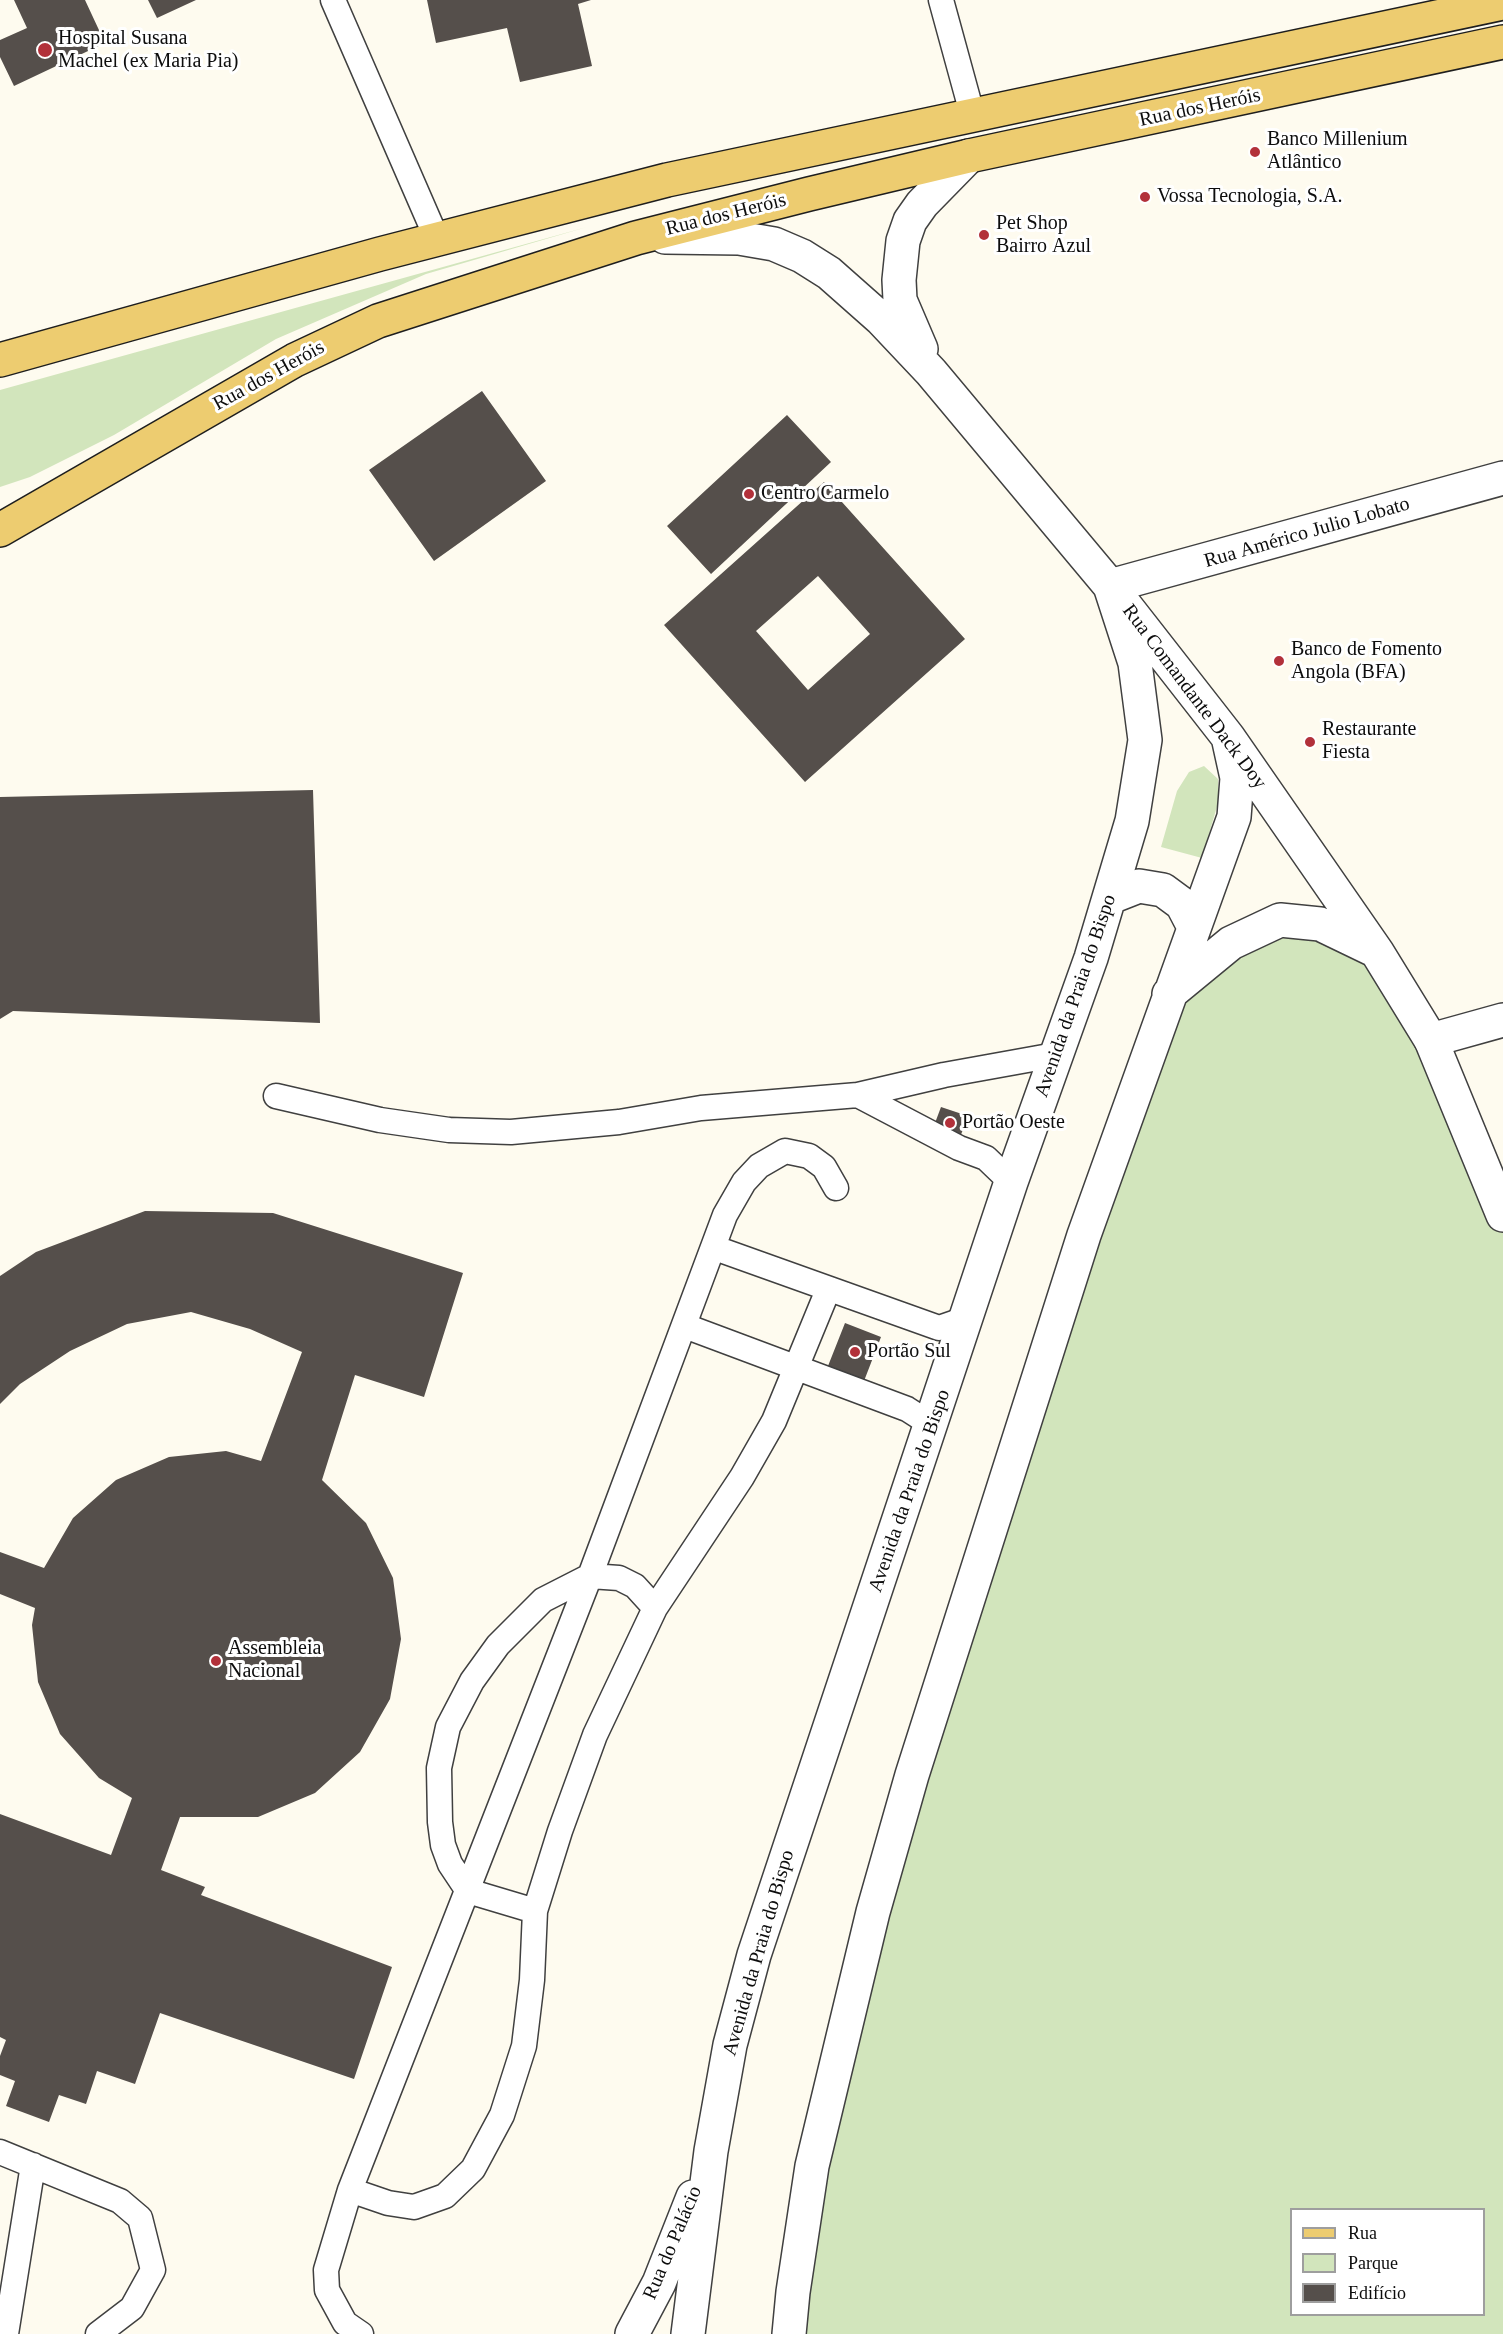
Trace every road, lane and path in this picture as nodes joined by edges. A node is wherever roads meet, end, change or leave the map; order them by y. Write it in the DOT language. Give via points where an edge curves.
graph roads {
  1 [pos="333,0"];
  2 [pos="941,0"];
  3 [pos="1503,3"];
  4 [pos="1503,42"];
  5 [pos="973,117"];
  6 [pos="969,156"];
  7 [pos="636,238"];
  8 [pos="437,239"];
  9 [pos="1,360"];
  10 [pos="931,372"];
  11 [pos="1503,478"];
  12 [pos="79,485"];
  13 [pos="0,511"];
  14 [pos="0,530"];
  15 [pos="1110,586"];
  16 [pos="1228,737"];
  17 [pos="1111,897"];
  18 [pos="1194,927"];
  19 [pos="1377,952"];
  20 [pos="1169,994"];
  21 [pos="1503,1020"];
  22 [pos="1431,1040"];
  23 [pos="1055,1055"];
  24 [pos="858,1095"];
  25 [pos="276,1096"];
  26 [pos="1011,1182"];
  27 [pos="836,1188"];
  28 [pos="1503,1215"];
  29 [pos="715,1248"];
  30 [pos="828,1290"];
  31 [pos="968,1318"];
  32 [pos="685,1326"];
  33 [pos="797,1367"];
  34 [pos="932,1425"];
  35 [pos="590,1576"];
  36 [pos="655,1608"];
  37 [pos="468,1891"];
  38 [pos="535,1911"];
  39 [pos="711,2151"];
  40 [pos="0,2152"];
  41 [pos="33,2165"];
  42 [pos="350,2190"];
  43 [pos="6,2334"];
  44 [pos="98,2334"];
  45 [pos="361,2334"];
  46 [pos="633,2334"];
  47 [pos="688,2334"];
  48 [pos="789,2334"];
  1 -- 8 [label="lane"];
  2 -- 5 [label="lane"];
  3 -- 5 [label="main road, Rua dos Heróis"];
  4 -- 6 [label="main road, Rua dos Heróis"];
  5 -- 8 [label="main road, Rua dos Heróis" via="667,180"];
  6 -- 7 [label="main road, Rua dos Heróis"];
  6 -- 10 [label="street, Rua Comandante Dack Doy" via="922,204 903,241 898,280 900,300"];
  7 -- 10 [label="street, Rua Comandante Dack Doy" via="739,238 774,244 802,256 829,273 881,319"];
  7 -- 12 [label="main road, Rua dos Heróis" via="378,321 341,337 230,396"];
  8 -- 9 [label="main road, Rua dos Heróis"];
  10 -- 15 [label="street, Rua Comandante Dack Doy"];
  11 -- 15 [label="street, Rua Américo Julio Lobato"];
  12 -- 13 [label="main road"];
  12 -- 14 [label="main road, Rua dos Heróis"];
  15 -- 16 [label="street, Rua Comandante Dack Doy"];
  15 -- 17 [label="street, Avenida da Praia do Bispo" via="1135,663 1145,740 1132,821"];
  16 -- 18 [label="street" via="1237,778 1233,817"];
  16 -- 19 [label="street, Rua Comandante Dack Doy"];
  17 -- 18 [label="street" via="1139,886 1163,890 1182,904"];
  17 -- 23 [label="street, Avenida da Praia do Bispo"];
  18 -- 20 [label="street"];
  19 -- 20 [label="street" via="1320,924 1280,920 1231,943"];
  19 -- 22 [label="street, Rua Comandante Dack Doy"];
  20 -- 48 [label="street" via="1084,1235 912,1775 873,1912 812,2166"];
  21 -- 22 [label="street"];
  22 -- 28 [label="street, Rua Comandante Dack Doy"];
  23 -- 24 [label="lane"];
  23 -- 26 [label="street, Avenida da Praia do Bispo"];
  24 -- 25 [label="lane" via="701,1108 619,1122 511,1132 449,1130 380,1120"];
  24 -- 26 [label="lane" via="959,1148 987,1158"];
  26 -- 31 [label="street, Avenida da Praia do Bispo"];
  27 -- 29 [label="lane" via="824,1167 809,1156 785,1151 759,1166 744,1182 726,1215"];
  29 -- 30 [label="lane"];
  29 -- 32 [label="lane"];
  30 -- 31 [label="lane" via="939,1328"];
  30 -- 33 [label="lane"];
  31 -- 34 [label="street, Avenida da Praia do Bispo"];
  32 -- 33 [label="lane"];
  32 -- 35 [label="lane"];
  33 -- 34 [label="lane" via="907,1410"];
  33 -- 36 [label="lane" via="774,1421 742,1477"];
  34 -- 39 [label="street, Avenida da Praia do Bispo" via="754,1955 730,2045"];
  35 -- 36 [label="lane" via="619,1578 634,1586"];
  35 -- 37 [label="lane"];
  35 -- 37 [label="lane" via="543,1600 498,1645 472,1681 448,1727 439,1768 440,1822 450,1864"];
  36 -- 38 [label="lane" via="595,1736"];
  37 -- 38 [label="lane"];
  37 -- 42 [label="lane"];
  38 -- 42 [label="lane" via="524,2046 502,2115 473,2169 445,2196 414,2207"];
  39 -- 46 [label="street, Rua do Palácio" via="659,2283"];
  39 -- 47 [label="street, Avenida da Praia do Bispo"];
  40 -- 41 [label="lane"];
  41 -- 43 [label="lane"];
  41 -- 44 [label="lane" via="120,2201 140,2218 153,2270 132,2308"];
  42 -- 45 [label="lane" via="326,2270 327,2290 345,2323"];
}
